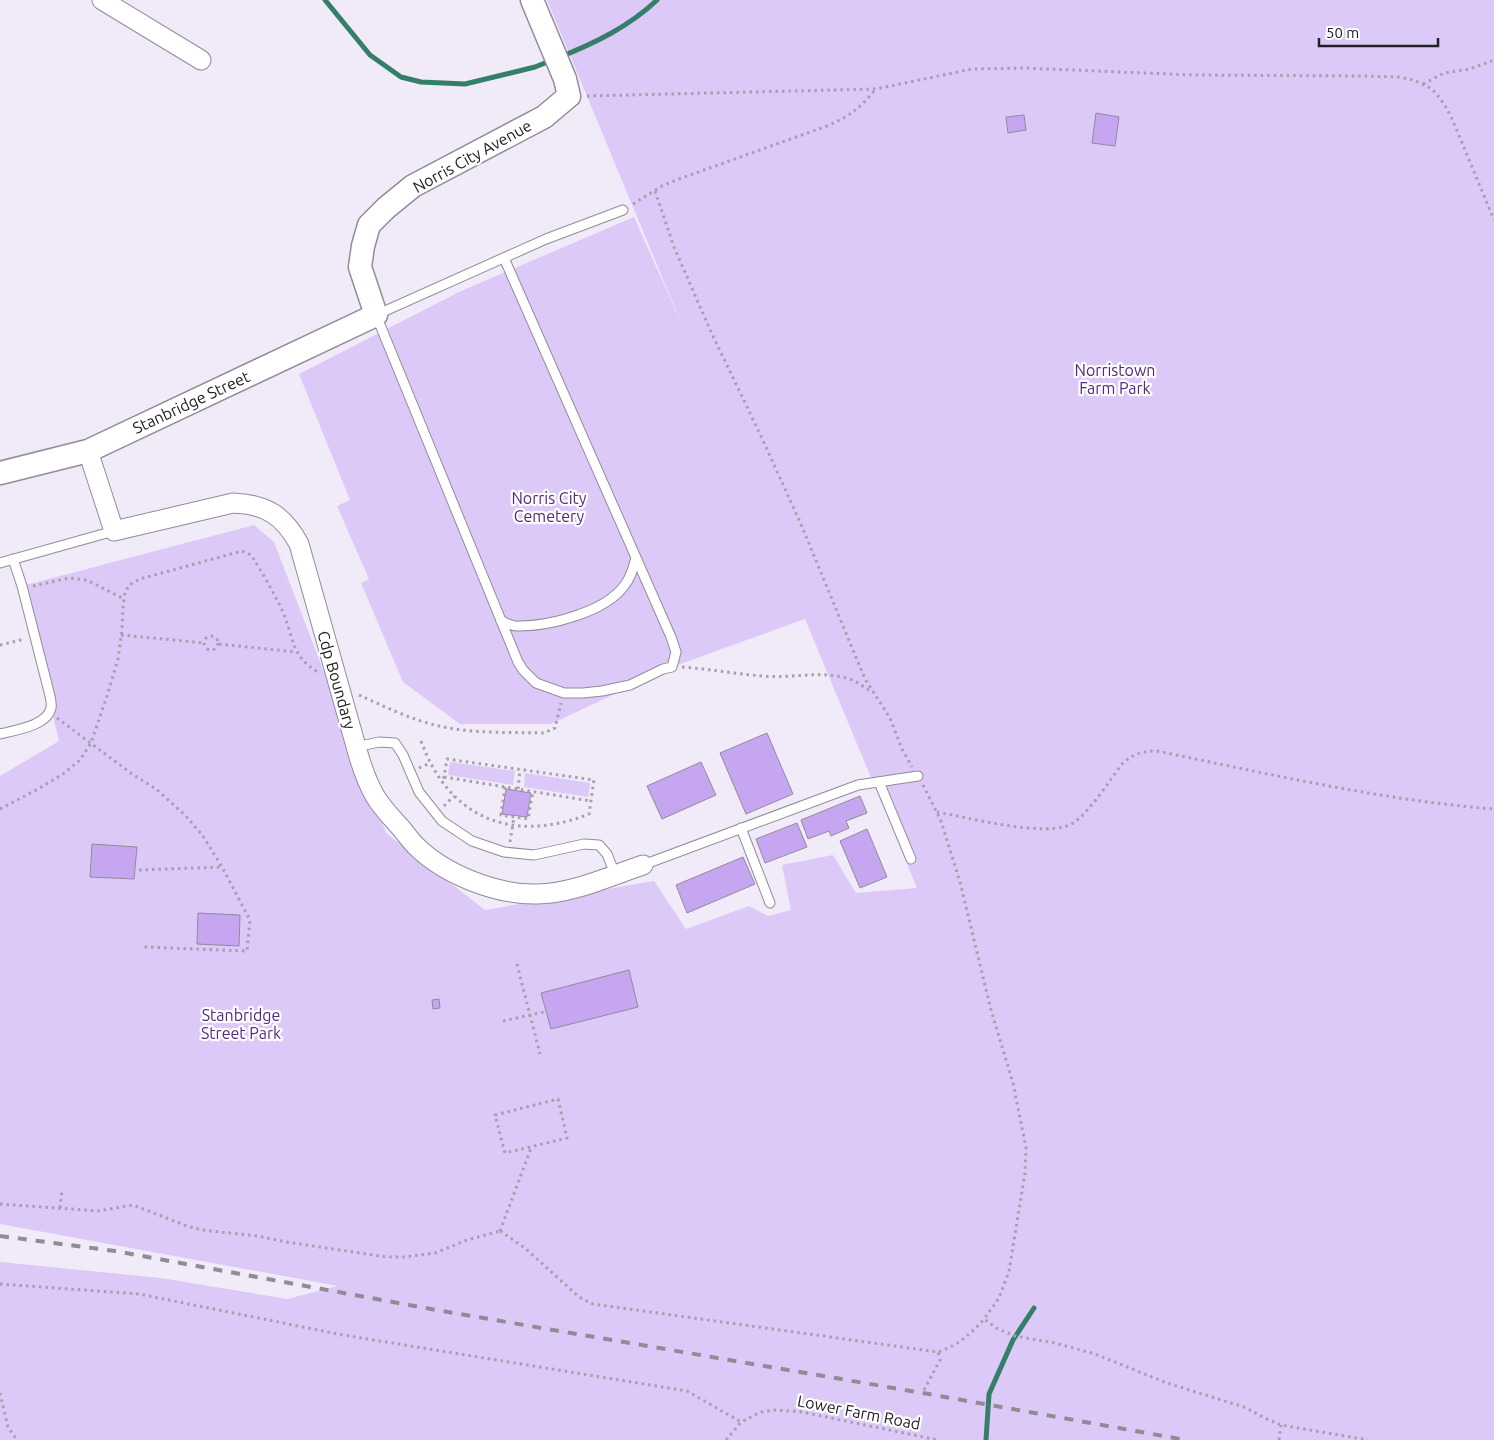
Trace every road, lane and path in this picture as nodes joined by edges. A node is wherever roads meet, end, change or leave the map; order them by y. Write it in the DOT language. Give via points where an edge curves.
graph roads {
  1 [pos="102,0"];
  2 [pos="532,0"];
  3 [pos="201,60"];
  4 [pos="1494,60"];
  5 [pos="1423,84"];
  6 [pos="567,88"];
  7 [pos="876,89"];
  8 [pos="655,191"];
  9 [pos="623,210"];
  10 [pos="1494,220"];
  11 [pos="504,258"];
  12 [pos="376,315"];
  13 [pos="88,451"];
  14 [pos="0,473"];
  15 [pos="114,531"];
  16 [pos="636,558"];
  17 [pos="13,559"];
  18 [pos="0,563"];
  19 [pos="22,588"];
  20 [pos="124,598"];
  21 [pos="501,621"];
  22 [pos="121,635"];
  23 [pos="35,637"];
  24 [pos="204,643"];
  25 [pos="218,644"];
  26 [pos="0,645"];
  27 [pos="297,652"];
  28 [pos="672,667"];
  29 [pos="323,679"];
  30 [pos="352,692"];
  31 [pos="872,692"];
  32 [pos="564,693"];
  33 [pos="48,712"];
  34 [pos="0,734"];
  35 [pos="421,741"];
  36 [pos="91,743"];
  37 [pos="356,747"];
  38 [pos="520,770"];
  39 [pos="918,776"];
  40 [pos="444,777"];
  41 [pos="879,782"];
  42 [pos="443,783"];
  43 [pos="505,787"];
  44 [pos="518,789"];
  45 [pos="533,791"];
  46 [pos="591,801"];
  47 [pos="0,809"];
  48 [pos="1494,809"];
  49 [pos="937,812"];
  50 [pos="514,818"];
  51 [pos="513,825"];
  52 [pos="741,828"];
  53 [pos="508,852"];
  54 [pos="911,859"];
  55 [pos="642,865"];
  56 [pos="222,867"];
  57 [pos="139,870"];
  58 [pos="615,874"];
  59 [pos="770,903"];
  60 [pos="144,947"];
  61 [pos="517,964"];
  62 [pos="544,1012"];
  63 [pos="530,1015"];
  64 [pos="503,1021"];
  65 [pos="540,1054"];
  66 [pos="531,1148"];
  67 [pos="62,1189"];
  68 [pos="0,1204"];
  69 [pos="60,1208"];
  70 [pos="500,1230"];
  71 [pos="0,1284"];
  72 [pos="984,1319"];
  73 [pos="938,1352"];
  74 [pos="924,1390"];
  75 [pos="0,1393"];
  76 [pos="741,1422"];
  77 [pos="1281,1425"];
  78 [pos="17,1440"];
  79 [pos="726,1440"];
  80 [pos="938,1440"];
  81 [pos="1279,1440"];
  82 [pos="1368,1440"];
  1 -- 3 [label="street"];
  2 -- 6 [label="street"];
  4 -- 5 [label="path" via="1470,69 1444,73"];
  5 -- 7 [label="path" via="1399,77 1193,75 1024,68 972,69"];
  5 -- 10 [label="path" via="1440,98 1453,120"];
  6 -- 7 [label="path"];
  6 -- 12 [label="street, Norris City Avenue" via="544,117 413,186 370,225 362,246 360,268"];
  7 -- 8 [label="path" via="846,118 676,180"];
  8 -- 9 [label="path"];
  8 -- 31 [label="path" via="674,247 707,324 796,514"];
  9 -- 11 [label="lane"];
  11 -- 12 [label="lane"];
  11 -- 16 [label="lane"];
  12 -- 13 [label="street, Stanbridge Street"];
  12 -- 21 [label="lane"];
  13 -- 14 [label="street, Stanbridge Street"];
  13 -- 15 [label="street"];
  15 -- 17 [label="lane"];
  15 -- 37 [label="street, Cdp Boundary" via="233,503 259,506 292,530 299,544"];
  16 -- 21 [label="lane" via="624,586 600,606 558,622 517,627"];
  16 -- 28 [label="lane" via="676,652"];
  17 -- 18 [label="lane"];
  17 -- 19 [label="lane"];
  19 -- 20 [label="path" via="69,578 87,580"];
  19 -- 23 [label="lane"];
  20 -- 22 [label="path"];
  20 -- 27 [label="path" via="129,584 140,579 242,551 251,555 283,611"];
  21 -- 32 [label="lane" via="524,670 536,683"];
  22 -- 24 [label="path"];
  22 -- 36 [label="path" via="118,659"];
  23 -- 26 [label="path"];
  23 -- 33 [label="lane" via="49,692 51,708"];
  24 -- 25 [label="path" via="210,650 215,650"];
  24 -- 25 [label="path" via="212,636"];
  25 -- 27 [label="path"];
  27 -- 29 [label="path" via="307,666"];
  28 -- 31 [label="path" via="765,676 834,675 852,680"];
  28 -- 32 [label="lane" via="630,685"];
  30 -- 32 [label="path" via="434,725 464,730 544,733 555,728"];
  31 -- 39 [label="path" via="890,718"];
  33 -- 34 [label="lane" via="36,724"];
  33 -- 36 [label="path"];
  35 -- 42 [label="path" via="428,760"];
  36 -- 47 [label="path" via="80,760 62,774"];
  36 -- 56 [label="path" via="156,789 185,815"];
  37 -- 53 [label="lane" via="379,742 395,743 419,792 442,821 472,841"];
  37 -- 58 [label="street, Cdp Boundary" via="367,780 386,813 416,846 453,873 493,888 537,894 569,890"];
  38 -- 40 [label="path" via="447,759"];
  38 -- 44 [label="path"];
  38 -- 46 [label="path" via="594,780"];
  39 -- 41 [label="lane"];
  39 -- 49 [label="path"];
  40 -- 42 [label="path"];
  40 -- 43 [label="path"];
  41 -- 52 [label="lane" via="858,785"];
  41 -- 54 [label="lane"];
  42 -- 51 [label="path" via="464,805 478,814"];
  43 -- 44 [label="path"];
  43 -- 50 [label="path" via="501,815"];
  44 -- 45 [label="path"];
  45 -- 46 [label="path"];
  45 -- 50 [label="path" via="528,820"];
  46 -- 51 [label="path" via="589,814 573,820 545,826"];
  48 -- 49 [label="path" via="1378,795 1146,751 1122,764 1084,814 1063,827 1027,828"];
  49 -- 72 [label="path" via="963,891 991,1010 1013,1083 1026,1148 1010,1270 999,1298"];
  50 -- 51 [label="path"];
  51 -- 53 [label="path"];
  52 -- 55 [label="lane"];
  52 -- 59 [label="lane"];
  53 -- 58 [label="lane" via="534,855 584,844 600,845"];
  55 -- 58 [label="street, Cdp Boundary"];
  56 -- 57 [label="path"];
  56 -- 60 [label="path" via="250,920 247,951"];
  61 -- 63 [label="path"];
  62 -- 63 [label="path"];
  63 -- 64 [label="path"];
  63 -- 65 [label="path"];
  66 -- 66 [label="path" via="505,1154 495,1115 525,1104 558,1099 567,1138"];
  66 -- 70 [label="path"];
  67 -- 69 [label="path"];
  68 -- 69 [label="path"];
  69 -- 70 [label="path" via="98,1211 133,1205 202,1230 387,1257 435,1253"];
  70 -- 73 [label="path" via="579,1297 593,1304"];
  71 -- 76 [label="path" via="139,1294 342,1335 687,1391"];
  72 -- 73 [label="path" via="964,1338"];
  72 -- 77 [label="path" via="1015,1336 1096,1354 1167,1383 1244,1407"];
  73 -- 74 [label="path" via="940,1360"];
  75 -- 78 [label="path" via="8,1427"];
  76 -- 79 [label="path, Lower Farm Road"];
  76 -- 80 [label="path, Lower Farm Road" via="761,1412 788,1410"];
  77 -- 81 [label="path"];
  77 -- 82 [label="path"];
}
